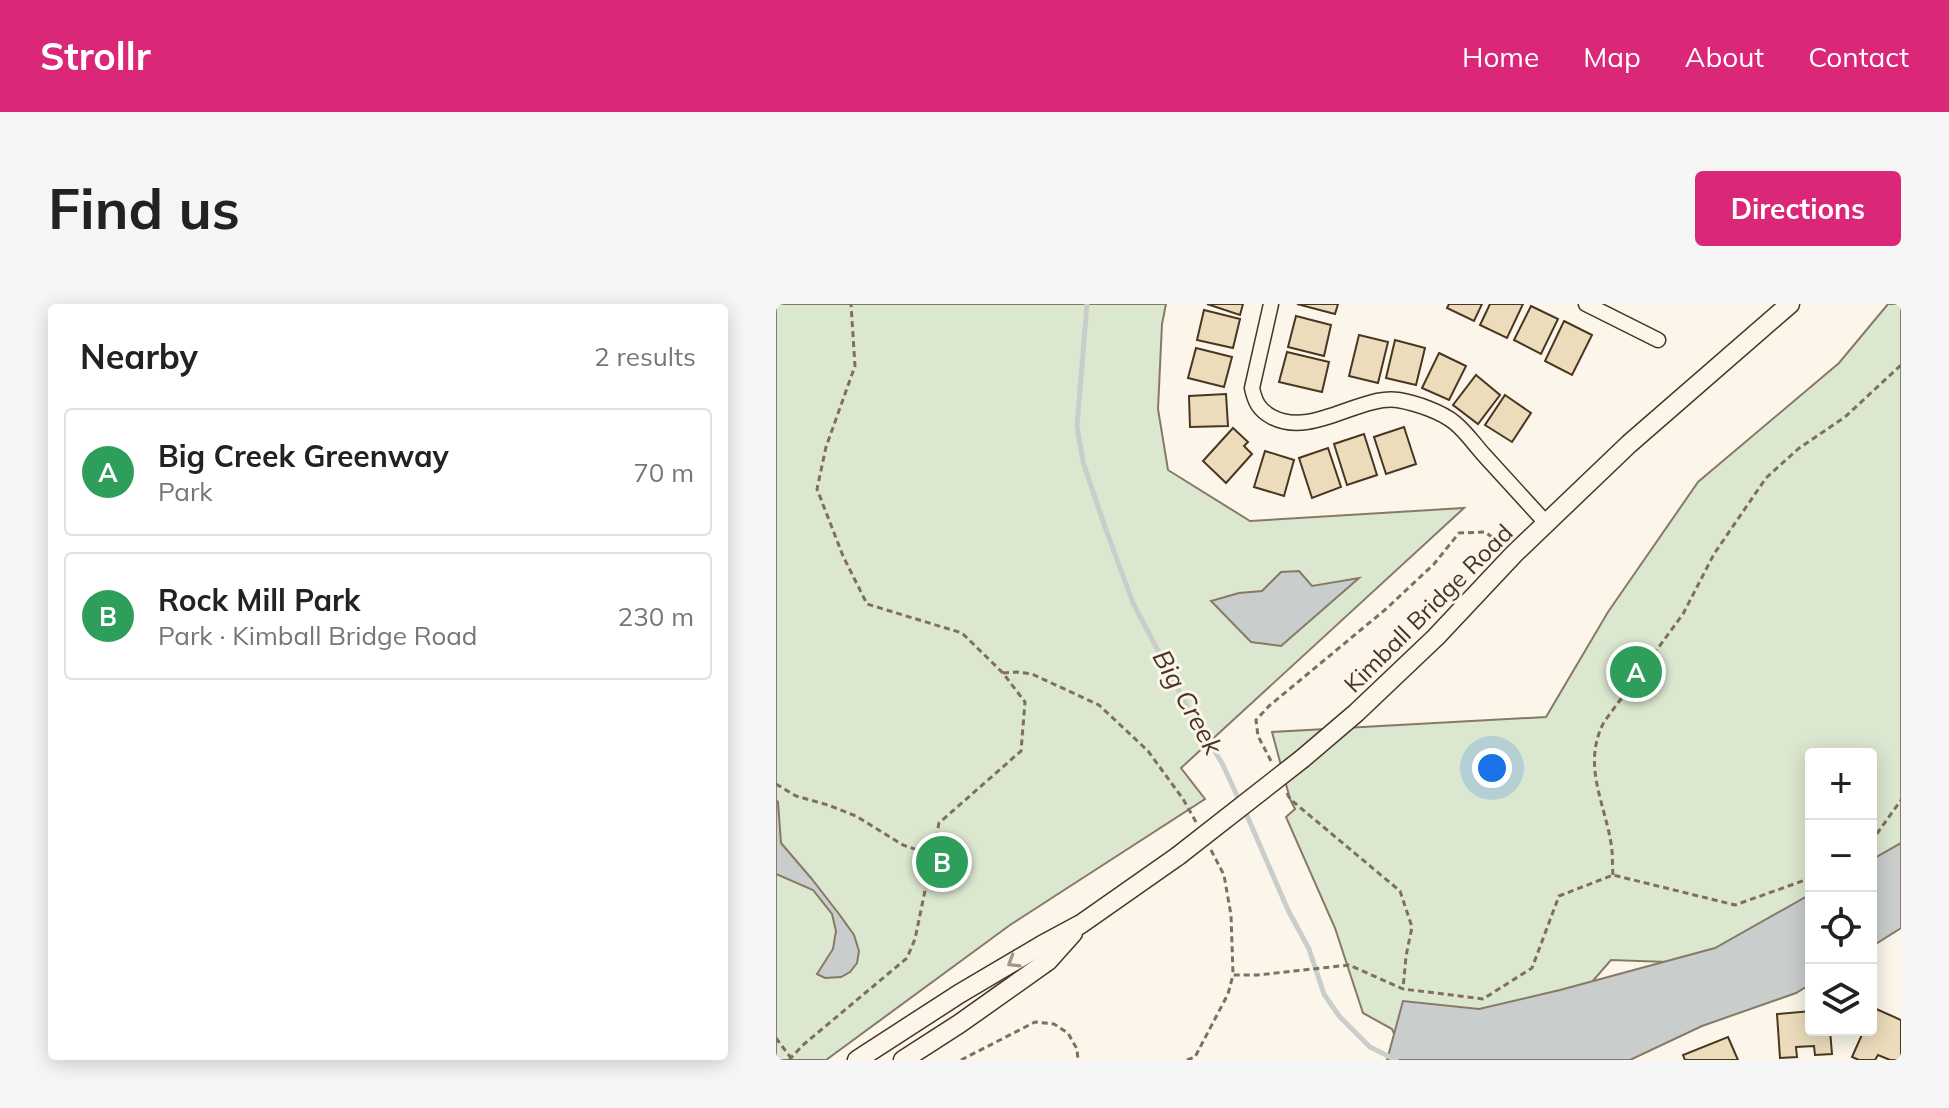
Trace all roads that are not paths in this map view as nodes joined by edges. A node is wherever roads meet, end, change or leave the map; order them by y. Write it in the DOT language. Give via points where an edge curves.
graph roads {
  1 [pos="1271,304"];
  2 [pos="1586,304"];
  3 [pos="1790,304"];
  4 [pos="1658,340"];
  5 [pos="1547,524"];
  6 [pos="1081,924"];
  7 [pos="857,1060"];
  8 [pos="903,1060"];
  1 -- 5 [label="street" via="1252,388 1261,409 1294,423 1389,400 1437,413 1454,422"];
  2 -- 4 [label="street"];
  3 -- 5 [label="street, Kimball Bridge Road" via="1629,444"];
  5 -- 6 [label="street, Kimball Bridge Road, bridge" via="1356,713 1178,856"];
  6 -- 7 [label="street, Kimball Bridge Road, one-way"];
  6 -- 8 [label="street, Kimball Bridge Road" via="1048,961"];
}
